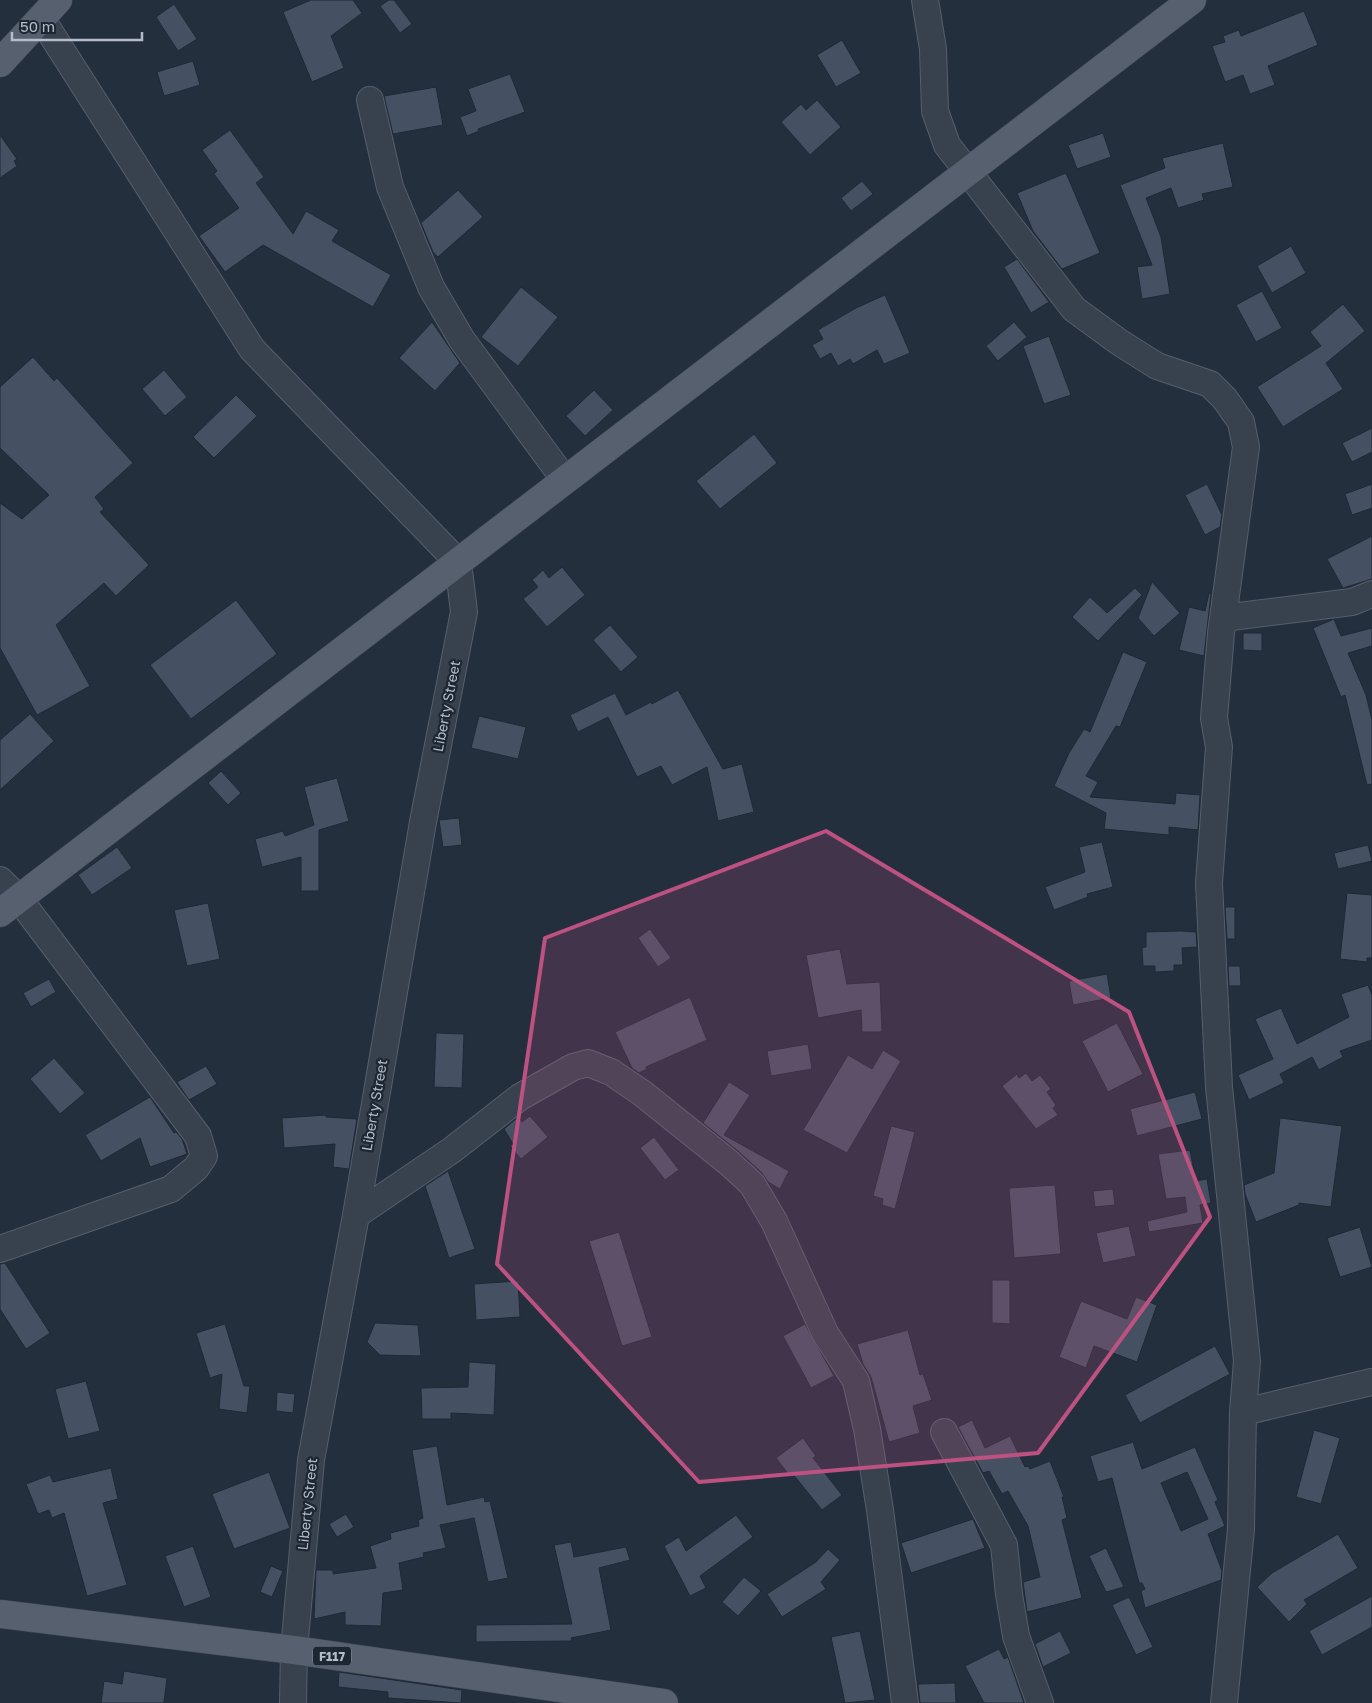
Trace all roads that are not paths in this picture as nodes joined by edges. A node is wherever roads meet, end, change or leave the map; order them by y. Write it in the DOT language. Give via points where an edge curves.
graph roads {
  1 [pos="925,0"];
  2 [pos="1192,0"];
  3 [pos="49,9"];
  4 [pos="0,63"];
  5 [pos="370,100"];
  6 [pos="967,172"];
  7 [pos="565,480"];
  8 [pos="458,562"];
  9 [pos="1372,594"];
  10 [pos="1223,618"];
  11 [pos="6,897"];
  12 [pos="356,1215"];
  13 [pos="0,1249"];
  14 [pos="1372,1382"];
  15 [pos="1243,1412"];
  16 [pos="944,1432"];
  17 [pos="0,1614"];
  18 [pos="294,1650"];
  19 [pos="293,1703"];
  20 [pos="664,1703"];
  21 [pos="905,1703"];
  22 [pos="1040,1703"];
  23 [pos="1224,1703"];
  1 -- 6 [label="street" via="933,49 935,111 946,145"];
  2 -- 6 [label="main road"];
  3 -- 4 [label="main road"];
  3 -- 8 [label="street" via="252,349"];
  5 -- 7 [label="street" via="390,187 431,287 462,340"];
  6 -- 7 [label="main road"];
  6 -- 10 [label="street" via="1074,309 1157,366 1210,384 1241,422 1246,447"];
  7 -- 8 [label="main road"];
  8 -- 11 [label="main road"];
  8 -- 12 [label="street, Liberty Street" via="464,612 422,822"];
  9 -- 10 [label="street" via="1352,602"];
  10 -- 15 [label="street" via="1214,718 1219,747 1209,883 1219,1087 1247,1361"];
  11 -- 13 [label="street" via="198,1136 204,1156 196,1168 171,1189"];
  12 -- 18 [label="street, Liberty Street" via="311,1460"];
  12 -- 21 [label="street" via="452,1150 520,1097 573,1067 588,1063 611,1072 642,1093 728,1162 752,1184 774,1221 825,1333 856,1381 880,1510"];
  14 -- 15 [label="street"];
  15 -- 23 [label="street" via="1241,1529"];
  16 -- 22 [label="street" via="1004,1545 1016,1636"];
  17 -- 18 [label="main road, F117"];
  18 -- 19 [label="street, Liberty Street"];
  18 -- 20 [label="main road, F117"];
}
